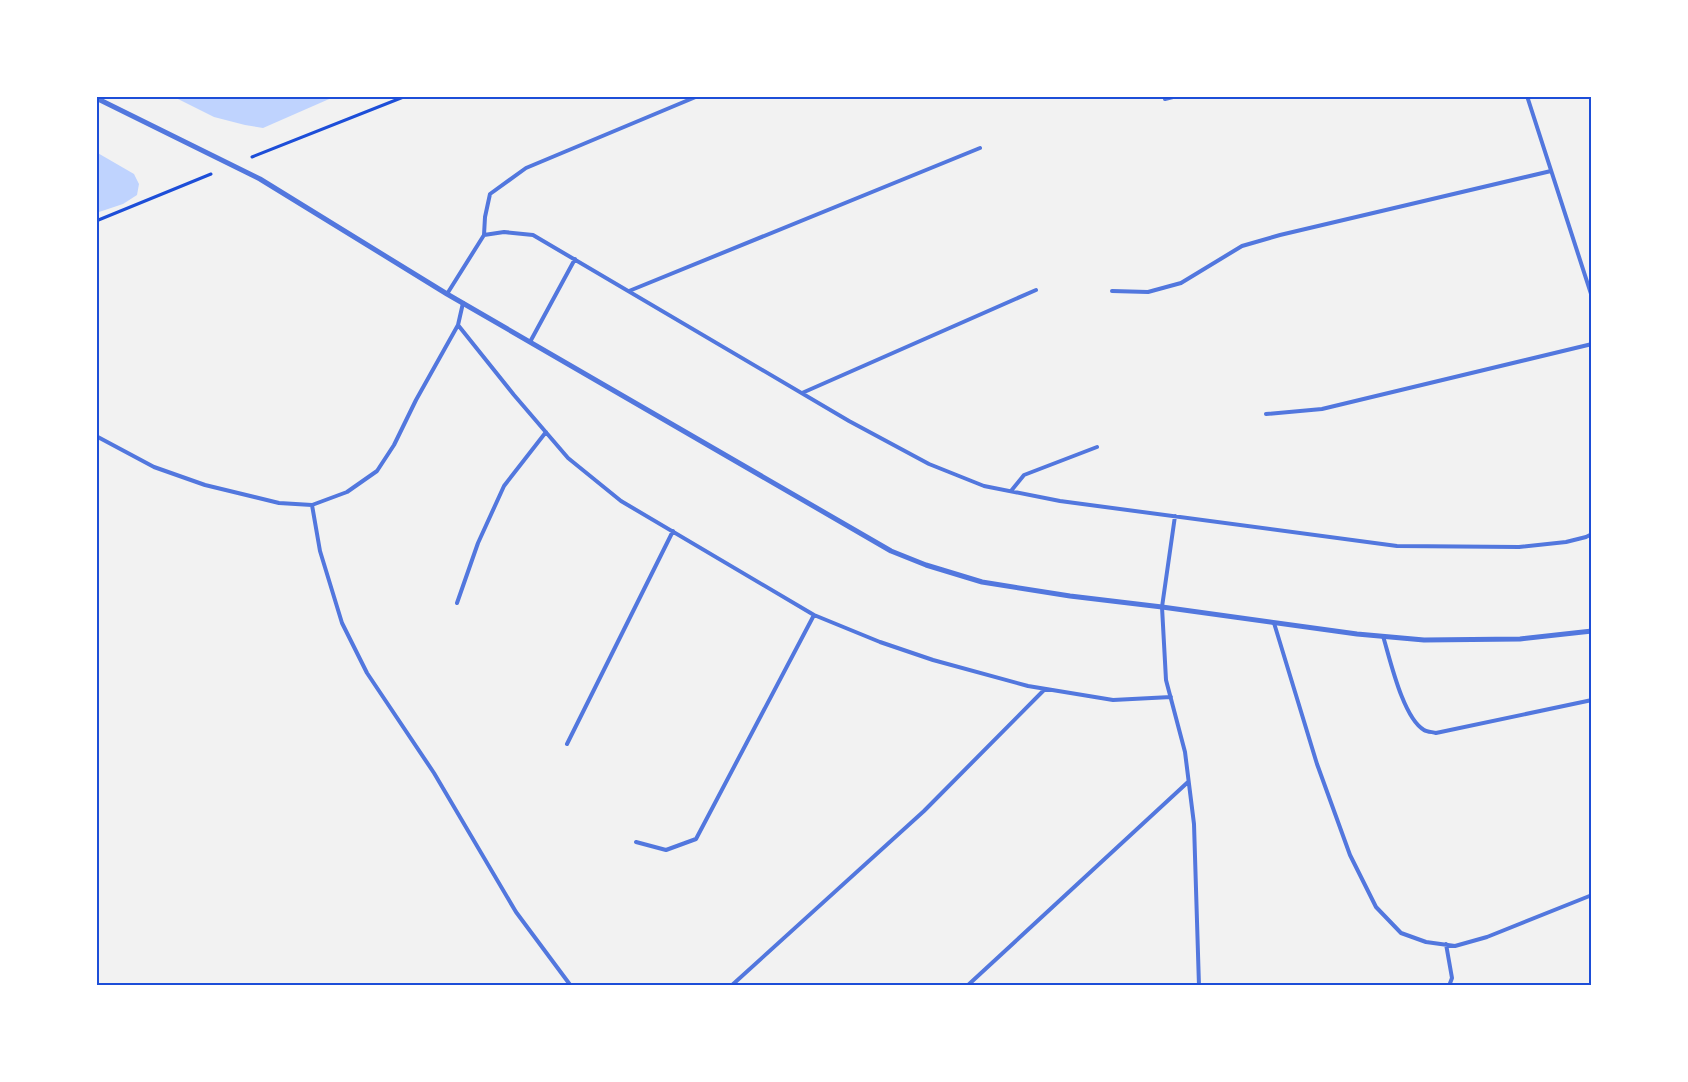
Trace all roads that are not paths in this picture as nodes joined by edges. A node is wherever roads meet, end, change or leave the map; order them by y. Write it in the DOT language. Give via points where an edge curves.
graph roads {
  1 [pos="698,96"];
  2 [pos="1177,96"];
  3 [pos="1527,96"];
  4 [pos="96,98"];
  5 [pos="1165,99"];
  6 [pos="980,148"];
  7 [pos="1551,171"];
  8 [pos="484,235"];
  9 [pos="575,259"];
  10 [pos="1036,290"];
  11 [pos="629,291"];
  12 [pos="1112,291"];
  13 [pos="447,294"];
  14 [pos="1592,297"];
  15 [pos="463,303"];
  16 [pos="458,325"];
  17 [pos="530,342"];
  18 [pos="1592,344"];
  19 [pos="802,393"];
  20 [pos="1266,414"];
  21 [pos="546,432"];
  22 [pos="96,436"];
  23 [pos="1096,447"];
  24 [pos="1011,491"];
  25 [pos="312,505"];
  26 [pos="1175,516"];
  27 [pos="673,531"];
  28 [pos="1592,534"];
  29 [pos="457,603"];
  30 [pos="1162,607"];
  31 [pos="814,615"];
  32 [pos="1274,623"];
  33 [pos="1592,631"];
  34 [pos="1383,636"];
  35 [pos="1045,689"];
  36 [pos="1171,697"];
  37 [pos="1592,700"];
  38 [pos="567,744"];
  39 [pos="1188,782"];
  40 [pos="636,842"];
  41 [pos="1592,895"];
  42 [pos="1446,944"];
  43 [pos="571,986"];
  44 [pos="731,986"];
  45 [pos="967,986"];
  46 [pos="1198,986"];
  47 [pos="1449,986"];
  1 -- 8 [label="lane" via="526,168 490,194"];
  2 -- 5 [label="lane"];
  3 -- 7 [label="lane"];
  4 -- 13 [label="street" via="260,179"];
  6 -- 11 [label="lane"];
  7 -- 12 [label="lane" via="1242,246 1181,282 1148,292"];
  7 -- 14 [label="lane"];
  8 -- 9 [label="lane" via="504,232 533,235"];
  8 -- 13 [label="lane"];
  9 -- 11 [label="lane"];
  9 -- 17 [label="lane"];
  10 -- 19 [label="lane"];
  11 -- 19 [label="lane"];
  13 -- 15 [label="street"];
  15 -- 16 [label="lane"];
  15 -- 17 [label="street"];
  16 -- 21 [label="lane"];
  16 -- 25 [label="lane" via="377,470 347,492"];
  17 -- 30 [label="street" via="891,551 926,566 982,582"];
  18 -- 20 [label="lane" via="1322,409"];
  19 -- 24 [label="lane" via="929,464 984,486"];
  21 -- 27 [label="lane" via="568,458 621,501"];
  21 -- 29 [label="lane" via="504,486 478,543"];
  22 -- 25 [label="lane" via="154,468 204,485 279,503"];
  23 -- 24 [label="lane" via="1024,475"];
  24 -- 26 [label="lane" via="1060,501"];
  25 -- 43 [label="lane" via="320,551 342,623 367,673 434,773 516,912"];
  26 -- 28 [label="lane" via="1397,546 1519,547 1566,542"];
  26 -- 30 [label="lane"];
  27 -- 31 [label="lane"];
  27 -- 38 [label="lane"];
  30 -- 32 [label="street"];
  30 -- 36 [label="lane" via="1166,680"];
  31 -- 35 [label="lane" via="933,660"];
  31 -- 40 [label="lane" via="696,839 666,850"];
  32 -- 34 [label="street"];
  32 -- 42 [label="lane" via="1320,774 1350,855 1376,906 1400,933 1426,942"];
  33 -- 34 [label="street" via="1520,639 1424,640"];
  34 -- 37 [label="lane" via="1403,701 1424,730 1436,733"];
  35 -- 36 [label="lane" via="1113,700"];
  35 -- 44 [label="lane" via="924,811"];
  36 -- 39 [label="lane" via="1185,752"];
  39 -- 45 [label="lane"];
  39 -- 46 [label="lane" via="1194,824"];
  41 -- 42 [label="lane" via="1487,937 1455,946"];
  42 -- 47 [label="lane" via="1452,978"];
}
